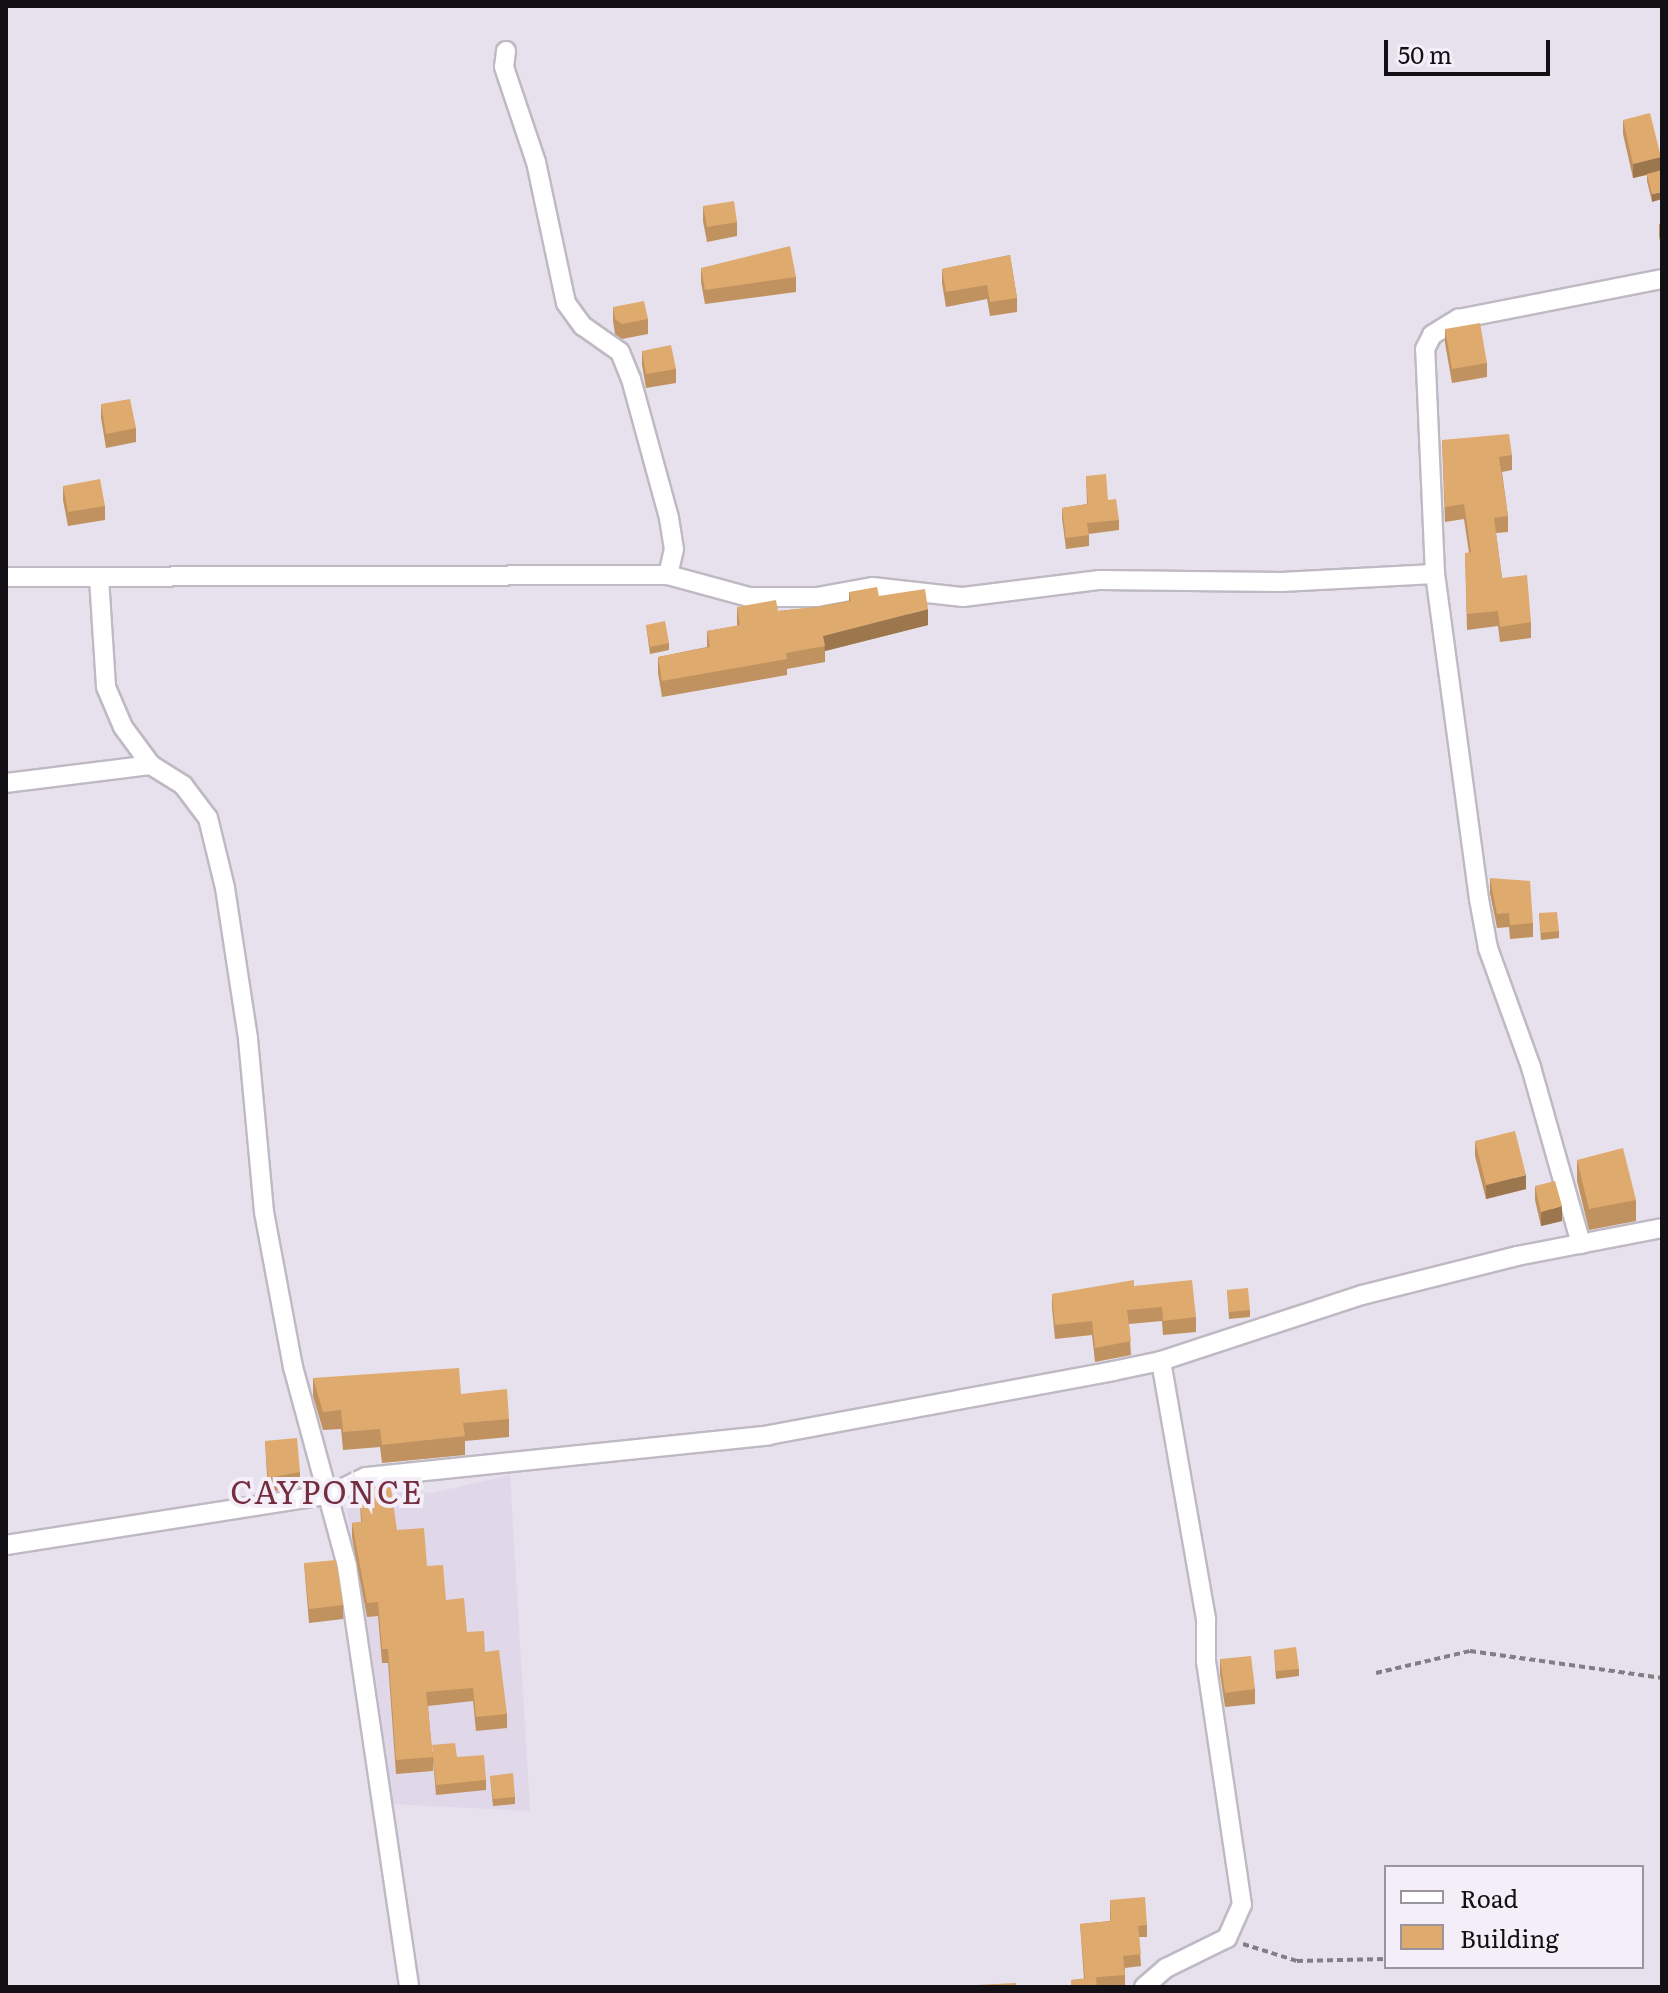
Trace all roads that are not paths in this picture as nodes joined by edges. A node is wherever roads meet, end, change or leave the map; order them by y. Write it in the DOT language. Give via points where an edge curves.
graph roads {
  1 [pos="506,51"];
  2 [pos="1662,279"];
  3 [pos="1435,574"];
  4 [pos="668,575"];
  5 [pos="6,577"];
  6 [pos="99,578"];
  7 [pos="151,765"];
  8 [pos="6,783"];
  9 [pos="1662,1228"];
  10 [pos="1581,1244"];
  11 [pos="1161,1361"];
  12 [pos="331,1494"];
  13 [pos="6,1545"];
  14 [pos="409,1987"];
  15 [pos="1144,1987"];
  1 -- 4 [label="street" via="504,67 536,162 566,303 583,326 620,352 631,379 669,518 674,549"];
  2 -- 3 [label="street" via="1494,308 1458,319 1432,335 1425,349"];
  3 -- 4 [label="street" via="1281,582 1100,580 963,597 872,587 817,597 749,597"];
  3 -- 10 [label="street" via="1446,689 1488,948 1531,1067"];
  4 -- 6 [label="street" via="184,573"];
  5 -- 6 [label="street"];
  6 -- 7 [label="street" via="106,687 123,727"];
  7 -- 8 [label="street"];
  7 -- 12 [label="street" via="183,785 208,818 248,1039 264,1212 293,1367"];
  9 -- 10 [label="street"];
  10 -- 11 [label="street" via="1362,1295"];
  11 -- 12 [label="street" via="769,1435 366,1477"];
  11 -- 15 [label="street" via="1206,1619 1206,1661 1242,1905 1227,1938 1166,1968"];
  12 -- 13 [label="street"];
  12 -- 14 [label="street" via="347,1566"];
}
